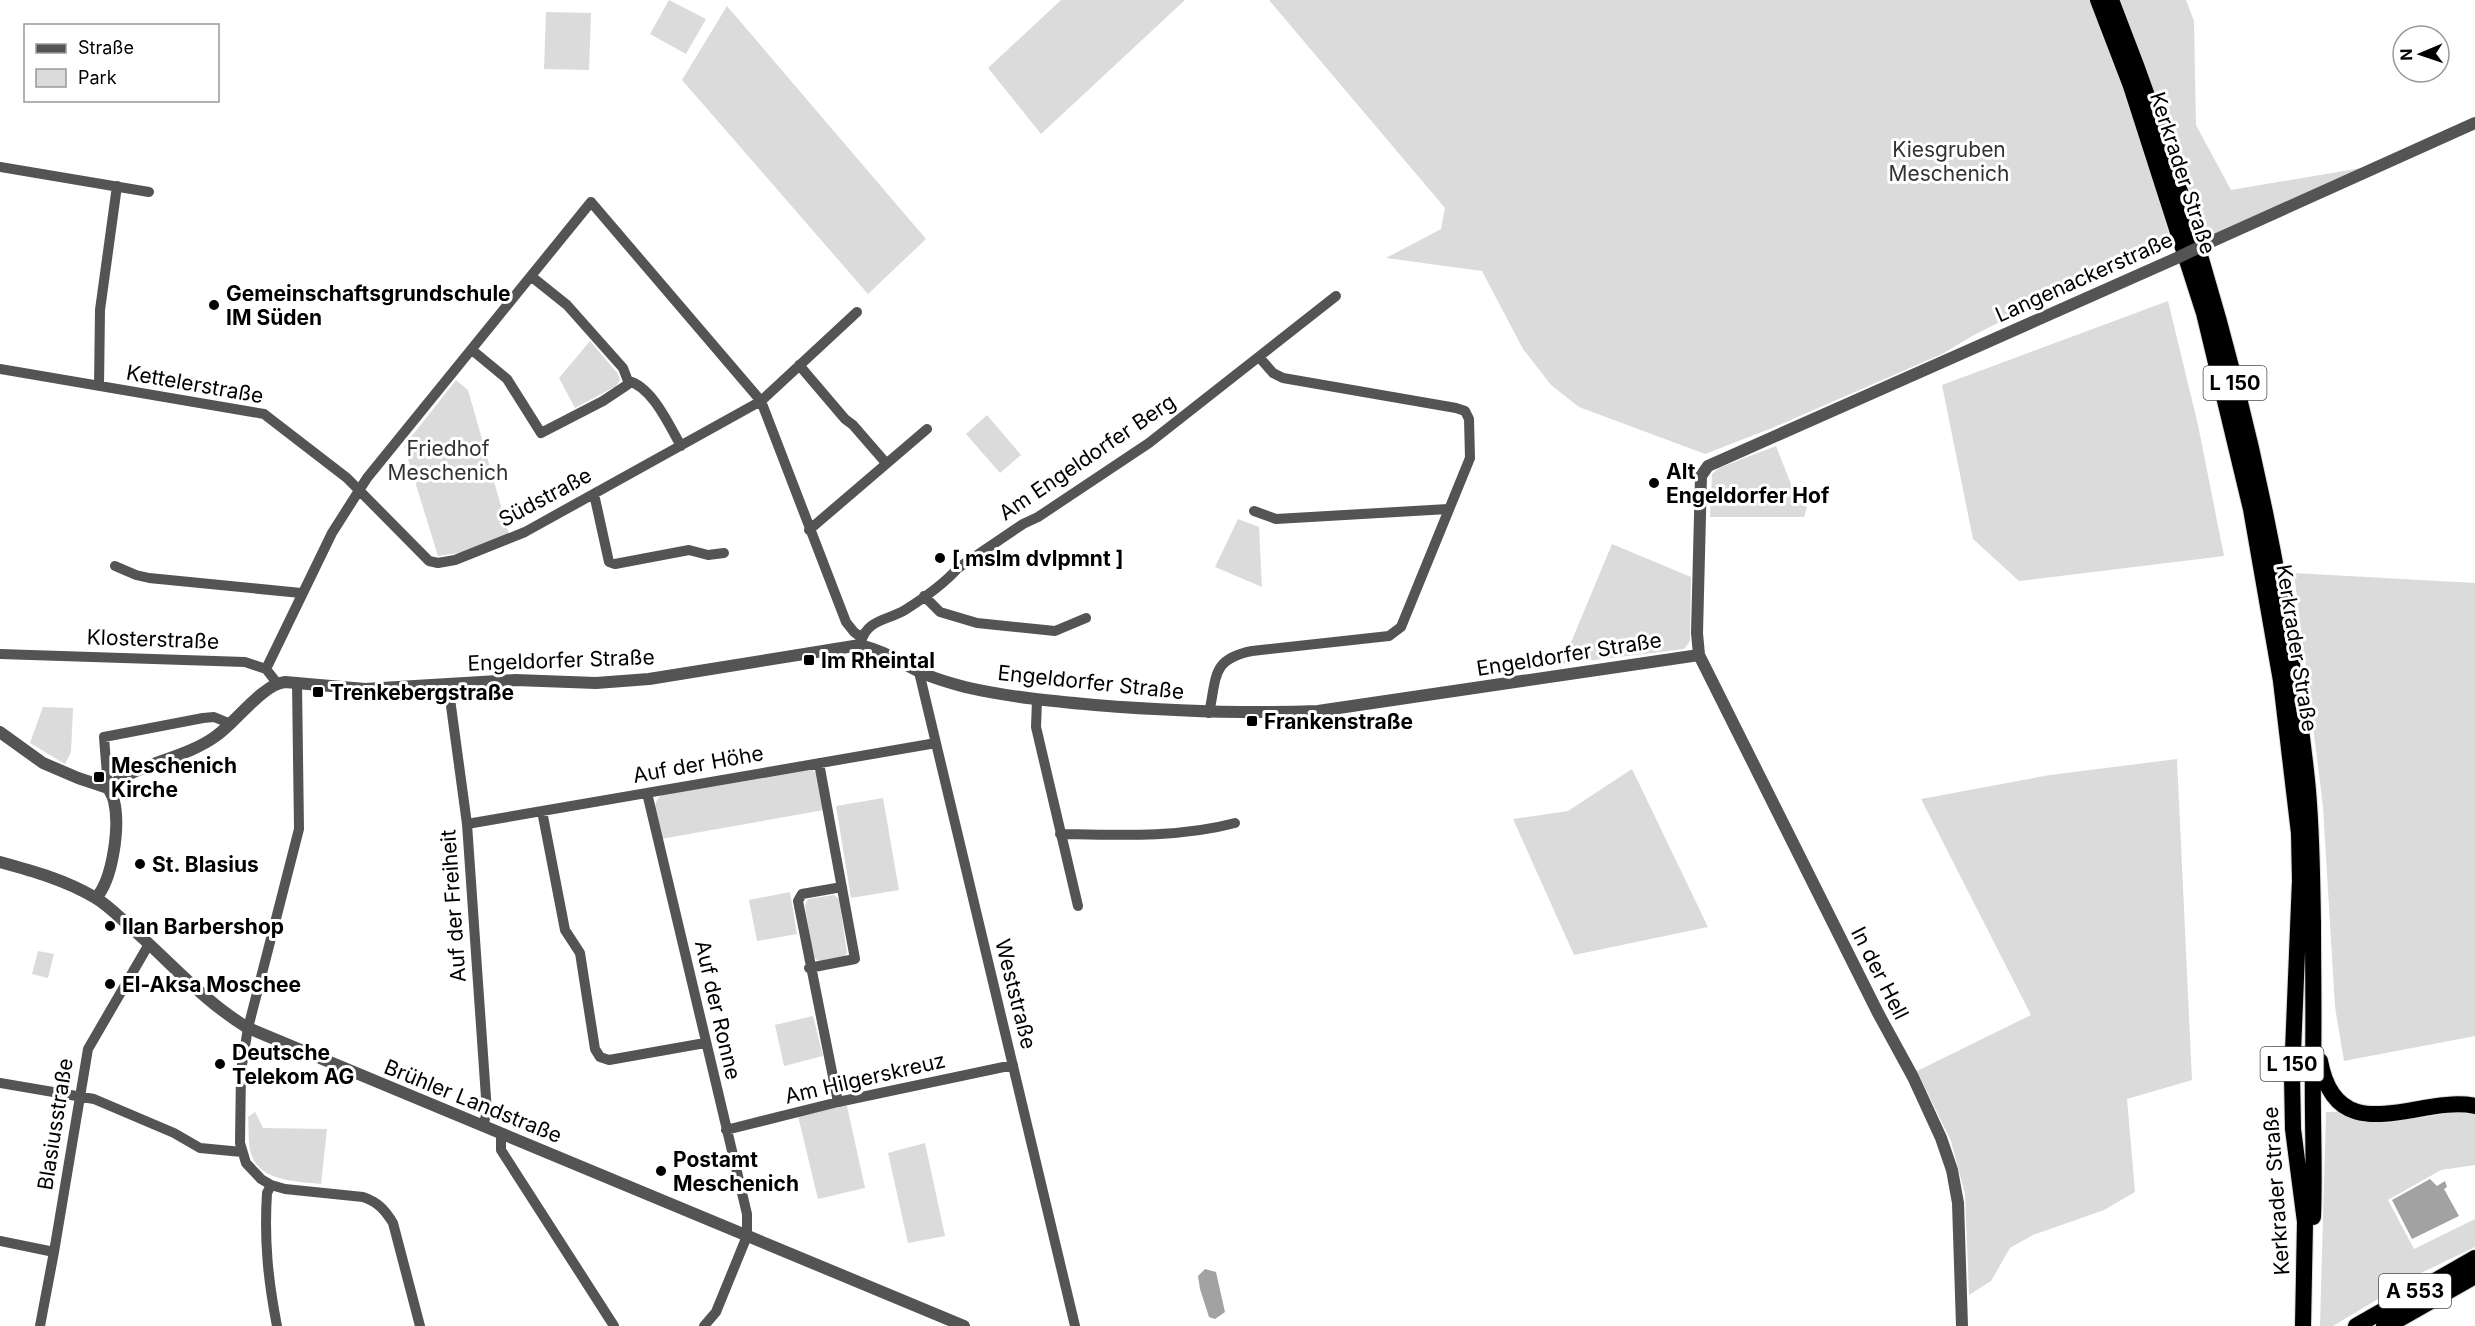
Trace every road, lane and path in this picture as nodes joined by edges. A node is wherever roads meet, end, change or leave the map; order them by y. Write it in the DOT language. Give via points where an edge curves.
graph roads {
  1 [pos="2098,0"];
  2 [pos="2111,0"];
  3 [pos="2475,123"];
  4 [pos="0,167"];
  5 [pos="117,186"];
  6 [pos="149,192"];
  7 [pos="532,277"];
  8 [pos="1336,296"];
  9 [pos="857,312"];
  10 [pos="472,350"];
  11 [pos="1259,357"];
  12 [pos="799,365"];
  13 [pos="0,369"];
  14 [pos="628,381"];
  15 [pos="99,386"];
  16 [pos="761,402"];
  17 [pos="927,429"];
  18 [pos="681,446"];
  19 [pos="886,463"];
  20 [pos="359,490"];
  21 [pos="594,494"];
  22 [pos="1448,509"];
  23 [pos="1254,511"];
  24 [pos="809,530"];
  25 [pos="724,553"];
  26 [pos="115,566"];
  27 [pos="302,593"];
  28 [pos="924,596"];
  29 [pos="1086,618"];
  30 [pos="861,641"];
  31 [pos="0,654"];
  32 [pos="1699,655"];
  33 [pos="266,669"];
  34 [pos="919,672"];
  35 [pos="278,683"];
  36 [pos="297,683"];
  37 [pos="448,684"];
  38 [pos="1036,700"];
  39 [pos="1209,713"];
  40 [pos="231,724"];
  41 [pos="0,732"];
  42 [pos="936,743"];
  43 [pos="819,763"];
  44 [pos="108,788"];
  45 [pos="647,793"];
  46 [pos="542,811"];
  47 [pos="1235,823"];
  48 [pos="467,824"];
  49 [pos="1060,834"];
  50 [pos="0,862"];
  51 [pos="842,887"];
  52 [pos="96,898"];
  53 [pos="1078,906"];
  54 [pos="149,944"];
  55 [pos="809,968"];
  56 [pos="2314,1025"];
  57 [pos="248,1028"];
  58 [pos="705,1043"];
  59 [pos="1013,1065"];
  60 [pos="0,1083"];
  61 [pos="80,1095"];
  62 [pos="838,1102"];
  63 [pos="2475,1106"];
  64 [pos="483,1126"];
  65 [pos="726,1130"];
  66 [pos="501,1134"];
  67 [pos="242,1152"];
  68 [pos="271,1185"];
  69 [pos="747,1236"];
  70 [pos="0,1241"];
  71 [pos="54,1252"];
  72 [pos="2475,1258"];
  73 [pos="2475,1275"];
  74 [pos="40,1326"];
  75 [pos="277,1326"];
  76 [pos="420,1326"];
  77 [pos="614,1326"];
  78 [pos="704,1326"];
  79 [pos="964,1326"];
  80 [pos="1075,1326"];
  81 [pos="1962,1326"];
  82 [pos="2303,1326"];
  83 [pos="2356,1326"];
  84 [pos="2385,1326"];
  1 -- 82 [label="highway, Kerkrader Straße / L 150" via="2131,86 2204,313 2251,509 2281,681 2299,833 2292,1077 2293,1129 2305,1222"];
  2 -- 56 [label="highway, Kerkrader Straße / L 150" via="2147,91 2218,313 2264,506 2307,780 2312,838"];
  3 -- 32 [label="street, Langenackerstraße, bridge" via="1708,466 1701,476"];
  4 -- 5 [label="street"];
  5 -- 6 [label="street"];
  5 -- 15 [label="street" via="100,310"];
  7 -- 10 [label="street"];
  7 -- 14 [label="street" via="567,305 622,368"];
  7 -- 16 [label="street" via="591,202"];
  8 -- 11 [label="street, Am Engeldorfer Berg"];
  9 -- 12 [label="street, Südstraße"];
  10 -- 14 [label="street" via="507,379 541,433 603,400"];
  10 -- 20 [label="street"];
  11 -- 22 [label="street" via="1283,378 1465,411 1469,419 1470,458"];
  11 -- 28 [label="street, Am Engeldorfer Berg" via="1149,443 958,568"];
  12 -- 16 [label="street, Südstraße"];
  12 -- 19 [label="street"];
  13 -- 15 [label="street, Kettelerstraße"];
  14 -- 18 [label="street" via="640,386 660,410"];
  15 -- 20 [label="street, Kettelerstraße" via="264,414"];
  16 -- 18 [label="street, Südstraße"];
  16 -- 24 [label="street"];
  17 -- 19 [label="street"];
  18 -- 21 [label="street, Südstraße"];
  19 -- 24 [label="street"];
  20 -- 21 [label="street, Südstraße" via="429,561 438,563 468,556 525,532"];
  20 -- 27 [label="street"];
  21 -- 25 [label="street" via="609,562 689,550 708,555"];
  22 -- 23 [label="street" via="1276,519"];
  22 -- 39 [label="street" via="1396,633 1232,656 1219,668"];
  24 -- 30 [label="street" via="846,622"];
  26 -- 27 [label="street" via="149,578"];
  27 -- 33 [label="street"];
  28 -- 29 [label="street" via="940,612 977,623 1055,631"];
  28 -- 30 [label="street, Am Engeldorfer Berg" via="868,628"];
  30 -- 34 [label="street, Engeldorfer Straße"];
  30 -- 37 [label="street, Engeldorfer Straße" via="649,679"];
  31 -- 33 [label="street, Klosterstraße" via="245,662"];
  32 -- 39 [label="street, Engeldorfer Straße" via="1318,711"];
  32 -- 81 [label="street, In der Hell" via="1941,1138 1958,1203"];
  33 -- 35 [label="street"];
  34 -- 38 [label="street, Engeldorfer Straße" via="961,686"];
  34 -- 42 [label="street, Weststraße"];
  35 -- 36 [label="street"];
  35 -- 40 [label="street"];
  36 -- 37 [label="street, Engeldorfer Straße" via="365,689"];
  36 -- 57 [label="street" via="299,829"];
  37 -- 48 [label="street, Auf der Freiheit"];
  38 -- 39 [label="street, Engeldorfer Straße"];
  38 -- 49 [label="street" via="1036,727"];
  40 -- 44 [label="street" via="201,747 122,776"];
  40 -- 44 [label="street" via="214,717 104,737"];
  41 -- 44 [label="street" via="43,762"];
  42 -- 43 [label="street, Auf der Höhe"];
  42 -- 59 [label="street, Weststraße"];
  43 -- 45 [label="street, Auf der Höhe"];
  43 -- 51 [label="street"];
  44 -- 52 [label="street" via="114,800 113,855 103,890"];
  45 -- 46 [label="street, Auf der Höhe"];
  45 -- 58 [label="street, Auf der Ronne"];
  46 -- 48 [label="street, Auf der Höhe"];
  46 -- 58 [label="street" via="564,930 580,953 595,1049 600,1057 609,1060"];
  47 -- 49 [label="street" via="1129,835"];
  48 -- 64 [label="street, Auf der Freiheit" via="487,1113"];
  49 -- 53 [label="street"];
  50 -- 52 [label="street, Brühler Landstraße" via="53,877"];
  51 -- 55 [label="street" via="798,897"];
  51 -- 55 [label="street" via="855,959"];
  52 -- 54 [label="street, Brühler Landstraße"];
  54 -- 57 [label="street, Brühler Landstraße" via="200,994"];
  54 -- 61 [label="street, Blasiusstraße" via="93,1038"];
  55 -- 62 [label="street"];
  56 -- 63 [label="highway" via="2324,1079 2334,1096 2347,1107 2385,1114 2452,1104"];
  56 -- 82 [label="highway, Kerkrader Straße / L 150" via="2315,1184 2312,1261"];
  57 -- 64 [label="street, Brühler Landstraße"];
  57 -- 67 [label="street" via="239,1101"];
  58 -- 65 [label="street, Auf der Ronne"];
  59 -- 62 [label="street, Am Hilgerskreuz"];
  59 -- 80 [label="street, Weststraße"];
  60 -- 61 [label="street"];
  61 -- 67 [label="street" via="174,1133 200,1148"];
  61 -- 71 [label="street, Blasiusstraße"];
  62 -- 65 [label="street, Am Hilgerskreuz"];
  64 -- 66 [label="street, Brühler Landstraße"];
  65 -- 69 [label="street, Auf der Ronne" via="747,1214"];
  66 -- 69 [label="street, Brühler Landstraße"];
  66 -- 77 [label="street" via="501,1150"];
  67 -- 68 [label="street" via="254,1173"];
  68 -- 75 [label="street" via="267,1193 266,1254"];
  68 -- 76 [label="street" via="363,1197 386,1211 393,1223"];
  69 -- 78 [label="street" via="716,1312"];
  69 -- 79 [label="street, Brühler Landstraße"];
  70 -- 71 [label="street"];
  71 -- 74 [label="street, Blasiusstraße"];
  72 -- 83 [label="highway, A 553"];
  73 -- 84 [label="highway, A 553"];
}
